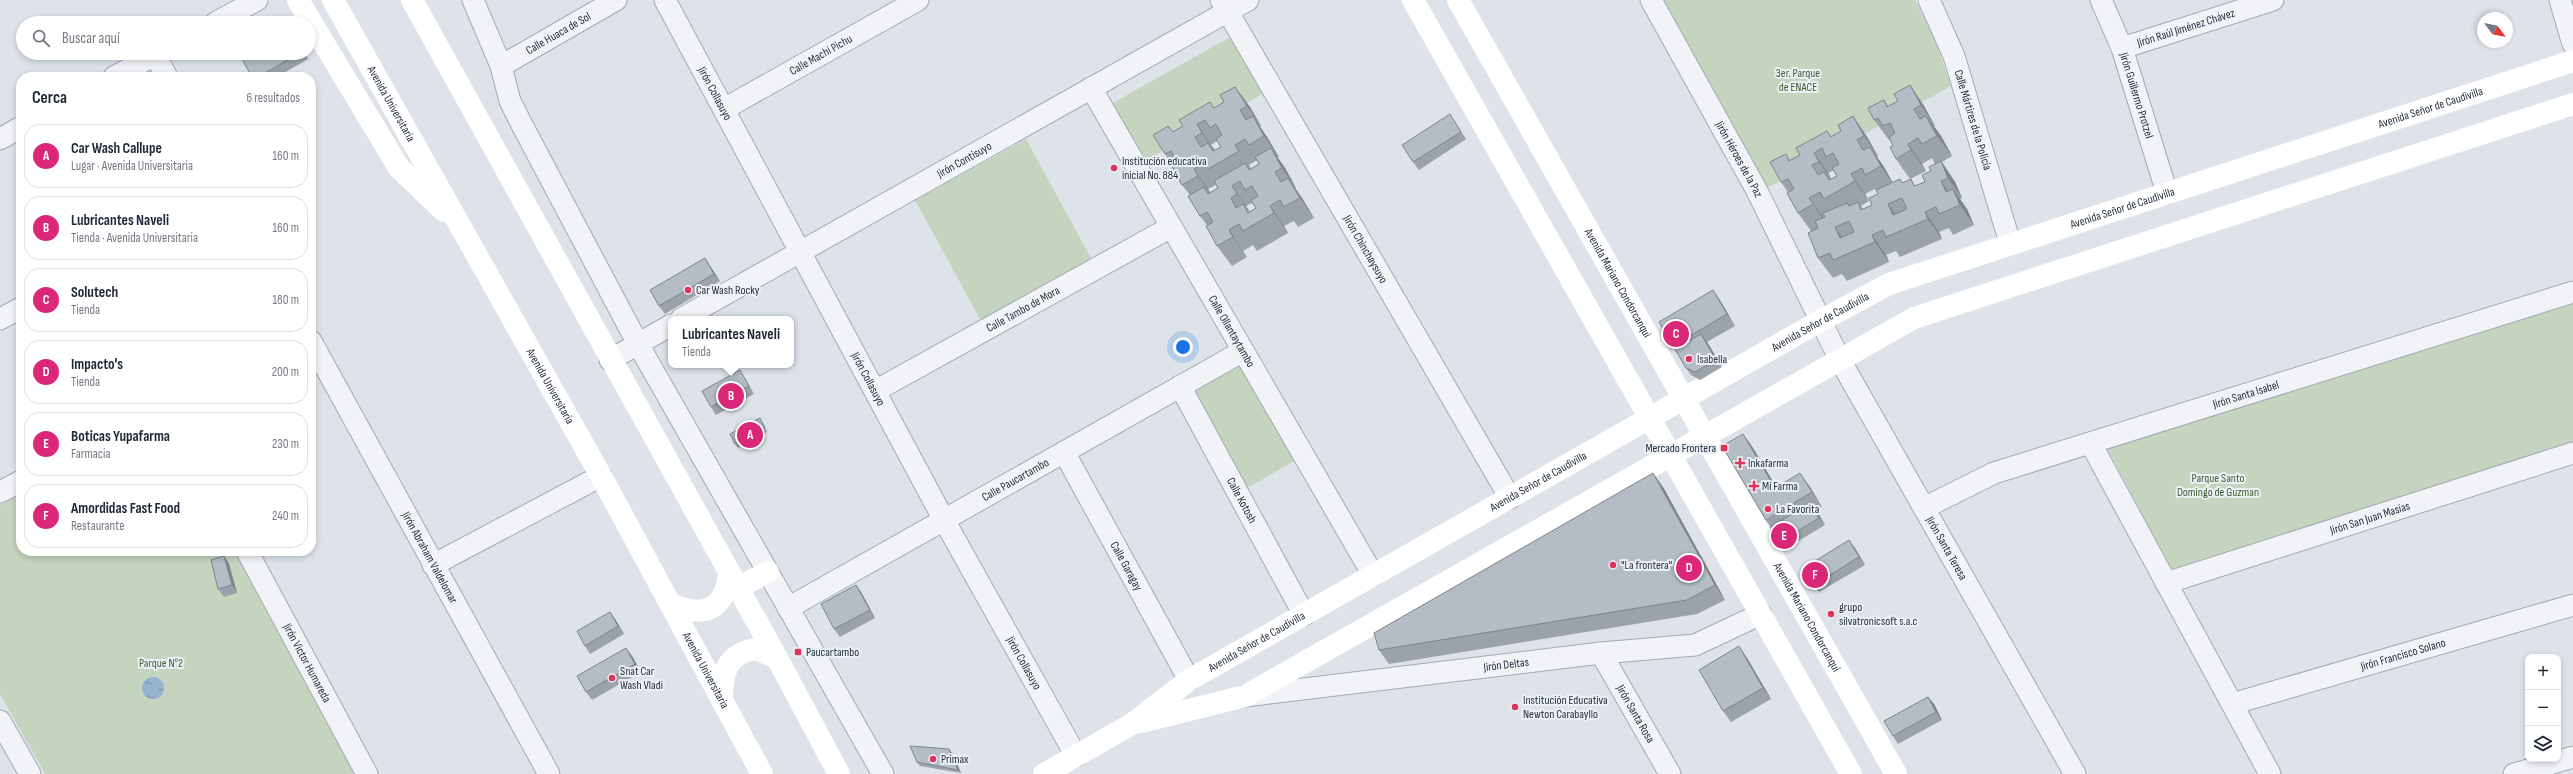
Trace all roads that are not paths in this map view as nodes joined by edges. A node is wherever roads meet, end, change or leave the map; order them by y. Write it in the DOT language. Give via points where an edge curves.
graph roads {
  1 [pos="257,0"];
  2 [pos="298,0"];
  3 [pos="333,0"];
  4 [pos="412,0"];
  5 [pos="473,0"];
  6 [pos="616,0"];
  7 [pos="665,0"];
  8 [pos="918,0"];
  9 [pos="1248,0"];
  10 [pos="1413,0"];
  11 [pos="1458,0"];
  12 [pos="1651,0"];
  13 [pos="1929,0"];
  14 [pos="2101,0"];
  15 [pos="2273,0"];
  16 [pos="2560,0"];
  17 [pos="1224,6"];
  18 [pos="228,16"];
  19 [pos="308,16"];
  20 [pos="316,30"];
  21 [pos="2573,44"];
  22 [pos="2122,48"];
  23 [pos="146,60"];
  24 [pos="160,60"];
  25 [pos="2573,61"];
  26 [pos="501,66"];
  27 [pos="123,72"];
  28 [pos="165,72"];
  29 [pos="1091,88"];
  30 [pos="2573,104"];
  31 [pos="724,109"];
  32 [pos="16,130"];
  33 [pos="0,138"];
  34 [pos="2167,193"];
  35 [pos="461,227"];
  36 [pos="1171,227"];
  37 [pos="2010,244"];
  38 [pos="800,251"];
  39 [pos="2573,292"];
  40 [pos="16,311"];
  41 [pos="686,316"];
  42 [pos="0,319"];
  43 [pos="1822,320"];
  44 [pos="668,327"];
  45 [pos="638,344"];
  46 [pos="316,350"];
  47 [pos="1243,351"];
  48 [pos="610,360"];
  49 [pos="1840,360"];
  50 [pos="1180,386"];
  51 [pos="875,391"];
  52 [pos="1684,399"];
  53 [pos="1651,418"];
  54 [pos="1705,436"];
  55 [pos="2091,444"];
  56 [pos="1064,452"];
  57 [pos="2573,453"];
  58 [pos="1671,455"];
  59 [pos="600,476"];
  60 [pos="16,484"];
  61 [pos="0,492"];
  62 [pos="1510,498"];
  63 [pos="1924,508"];
  64 [pos="944,520"];
  65 [pos="251,556"];
  66 [pos="433,565"];
  67 [pos="768,572"];
  68 [pos="1373,575"];
  69 [pos="733,581"];
  70 [pos="2166,583"];
  71 [pos="671,604"];
  72 [pos="2573,605"];
  73 [pos="788,608"];
  74 [pos="1761,614"];
  75 [pos="1304,615"];
  76 [pos="1600,653"];
  77 [pos="778,658"];
  78 [pos="1189,680"];
  79 [pos="1245,696"];
  80 [pos="722,700"];
  81 [pos="2232,704"];
  82 [pos="0,721"];
  83 [pos="1132,724"];
  84 [pos="1076,756"];
  85 [pos="2573,757"];
  86 [pos="30,774"];
  87 [pos="367,774"];
  88 [pos="548,774"];
  89 [pos="762,774"];
  90 [pos="839,774"];
  91 [pos="883,774"];
  92 [pos="1044,774"];
  93 [pos="1670,774"];
  94 [pos="1851,774"];
  95 [pos="1896,774"];
  96 [pos="2075,774"];
  97 [pos="2270,774"];
  98 [pos="2514,774"];
  1 -- 18 [label="street"];
  2 -- 19 [label="main road"];
  3 -- 35 [label="main road, Avenida Universitaria"];
  4 -- 48 [label="main road"];
  5 -- 26 [label="street"];
  6 -- 26 [label="street, Calle Huaca de Sol"];
  7 -- 31 [label="street, Jirón Collasuyo"];
  8 -- 31 [label="street, Calle Machi Pichu"];
  9 -- 17 [label="street, Jirón Contisuyo"];
  10 -- 53 [label="main road"];
  11 -- 52 [label="main road, Avenida Mariano Condorcanqui"];
  12 -- 43 [label="street, Jirón Héroes de la Paz" via="1757,191"];
  13 -- 37 [label="street, Calle Mártires de la Policía" via="1954,56"];
  14 -- 22 [label="street, Jirón Guillermo Protzel"];
  15 -- 22 [label="street, Jirón Raúl Jiménez Chávez"];
  16 -- 21 [label="street"];
  17 -- 29 [label="street, Jirón Contisuyo"];
  17 -- 62 [label="street, Jirón Chinchaysuyo"];
  20 -- 35 [label="main road" via="399,168"];
  22 -- 34 [label="street, Jirón Guillermo Protzel"];
  23 -- 27 [label="street"];
  24 -- 28 [label="street"];
  25 -- 34 [label="main road, Avenida Señor de Caudivilla"];
  26 -- 45 [label="street" via="510,101"];
  29 -- 36 [label="street, Calle Ollantaytambo"];
  29 -- 38 [label="street, Jirón Contisuyo"];
  30 -- 49 [label="main road, Avenida Señor de Caudivilla" via="1929,312"];
  31 -- 38 [label="street, Jirón Collasuyo"];
  32 -- 33 [label="street"];
  34 -- 37 [label="main road, Avenida Señor de Caudivilla"];
  35 -- 59 [label="main road, Avenida Universitaria"];
  36 -- 47 [label="street, Calle Ollantaytambo"];
  36 -- 51 [label="street, Calle Tambo de Mora"];
  37 -- 43 [label="main road, Avenida Señor de Caudivilla" via="1889,284"];
  38 -- 41 [label="street, Jirón Contisuyo"];
  38 -- 51 [label="street, Jirón Collasuyo"];
  39 -- 55 [label="street, Jirón Santa Isabel"];
  40 -- 42 [label="street"];
  43 -- 49 [label="street, Jirón Santa Teresa"];
  43 -- 52 [label="main road, Avenida Señor de Caudivilla"];
  44 -- 45 [label="street"];
  45 -- 48 [label="street"];
  45 -- 67 [label="street"];
  46 -- 66 [label="street, Jirón Abraham Valdelomar"];
  47 -- 50 [label="street, Calle Paucartambo"];
  47 -- 68 [label="street, Calle Ollantaytambo"];
  48 -- 69 [label="main road"];
  49 -- 54 [label="main road, Avenida Señor de Caudivilla"];
  49 -- 63 [label="street, Jirón Santa Teresa"];
  50 -- 56 [label="street, Calle Paucartambo"];
  50 -- 75 [label="street, Calle Kotosh"];
  51 -- 64 [label="street, Jirón Collasuyo"];
  52 -- 53 [label="main road, Avenida Señor de Caudivilla"];
  52 -- 54 [label="main road, Avenida Mariano Condorcanqui"];
  53 -- 58 [label="main road"];
  53 -- 62 [label="main road, Avenida Señor de Caudivilla"];
  54 -- 58 [label="main road, Avenida Señor de Caudivilla"];
  54 -- 95 [label="main road, Avenida Mariano Condorcanqui"];
  55 -- 63 [label="street, Jirón Santa Isabel" via="1994,473"];
  55 -- 70 [label="street"];
  56 -- 64 [label="street, Calle Paucartambo"];
  56 -- 78 [label="street, Calle Garagay"];
  57 -- 70 [label="street, Jirón San Juan Masías"];
  58 -- 74 [label="main road"];
  58 -- 79 [label="main road, Avenida Señor de Caudivilla"];
  59 -- 66 [label="street"];
  59 -- 71 [label="main road, Avenida Universitaria"];
  60 -- 61 [label="street"];
  62 -- 68 [label="main road, Avenida Señor de Caudivilla"];
  63 -- 96 [label="street, Jirón Santa Teresa"];
  64 -- 73 [label="street, Calle Paucartambo"];
  64 -- 84 [label="street, Jirón Collasuyo"];
  65 -- 87 [label="street, Jirón Victor Humareda"];
  66 -- 88 [label="street, Jirón Abraham Valdelomar"];
  67 -- 69 [label="main road"];
  67 -- 73 [label="street"];
  68 -- 75 [label="main road, Avenida Señor de Caudivilla"];
  69 -- 71 [label="main road" via="723,597 707,610 697,612"];
  69 -- 77 [label="main road"];
  70 -- 81 [label="street"];
  71 -- 80 [label="main road, Avenida Universitaria"];
  72 -- 81 [label="street, Jirón Francisco Solano"];
  73 -- 91 [label="street"];
  74 -- 76 [label="street, Jirón Deltas" via="1695,645"];
  74 -- 94 [label="main road"];
  75 -- 78 [label="main road, Avenida Señor de Caudivilla"];
  76 -- 79 [label="street, Jirón Deltas"];
  76 -- 93 [label="street, Jirón Santa Rosa"];
  77 -- 80 [label="main road" via="756,649 737,655 724,672"];
  77 -- 90 [label="main road"];
  78 -- 83 [label="main road, Avenida Señor de Caudivilla"];
  79 -- 83 [label="main road, Avenida Señor de Caudivilla"];
  80 -- 89 [label="main road, Avenida Universitaria"];
  81 -- 97 [label="street"];
  82 -- 86 [label="street"];
  83 -- 84 [label="main road, Avenida Señor de Caudivilla"];
  84 -- 92 [label="main road, Avenida Señor de Caudivilla"];
  85 -- 98 [label="street"];
}
